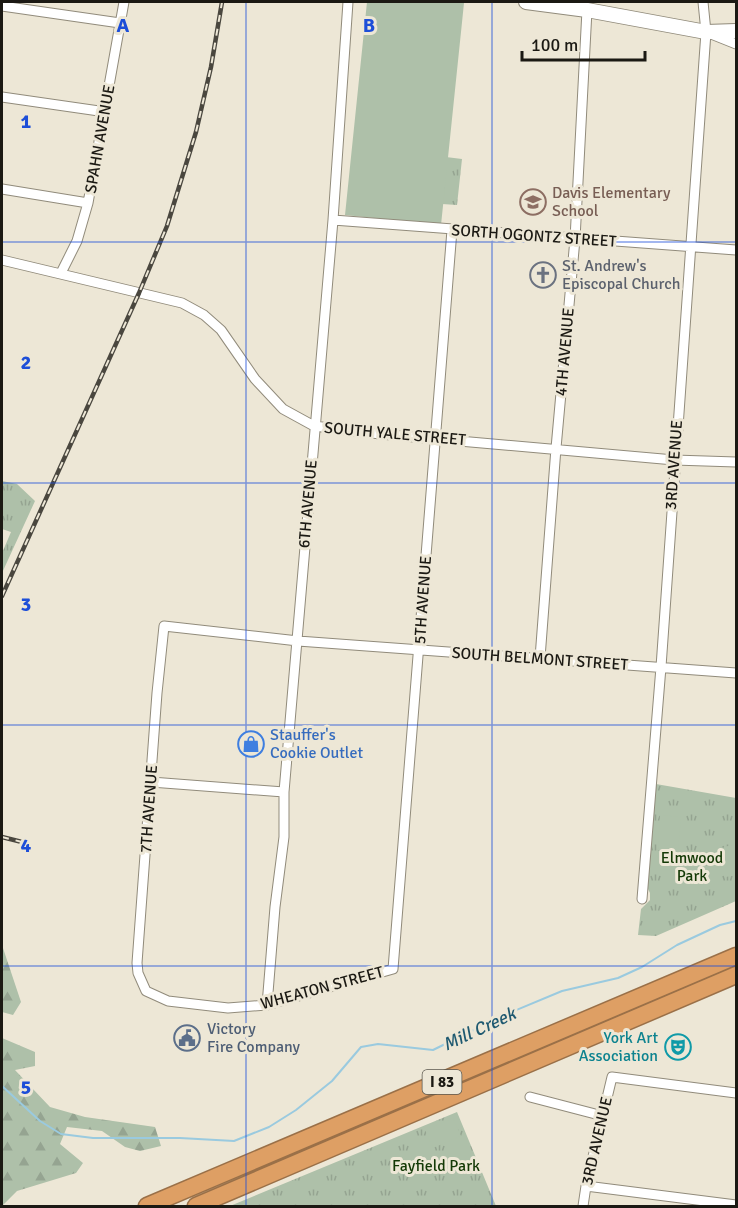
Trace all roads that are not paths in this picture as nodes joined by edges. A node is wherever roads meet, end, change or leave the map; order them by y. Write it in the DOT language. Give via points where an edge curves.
graph roads {
  1 [pos="124,2"];
  2 [pos="348,2"];
  3 [pos="526,2"];
  4 [pos="703,2"];
  5 [pos="2,6"];
  6 [pos="587,10"];
  7 [pos="120,23"];
  8 [pos="736,31"];
  9 [pos="706,32"];
  10 [pos="736,44"];
  11 [pos="2,97"];
  12 [pos="105,112"];
  13 [pos="2,189"];
  14 [pos="88,203"];
  15 [pos="333,220"];
  16 [pos="452,230"];
  17 [pos="575,239"];
  18 [pos="692,247"];
  19 [pos="736,250"];
  20 [pos="2,260"];
  21 [pos="61,273"];
  22 [pos="314,426"];
  23 [pos="435,438"];
  24 [pos="556,448"];
  25 [pos="674,460"];
  26 [pos="736,462"];
  27 [pos="164,626"];
  28 [pos="298,641"];
  29 [pos="419,650"];
  30 [pos="540,658"];
  31 [pos="661,667"];
  32 [pos="736,673"];
  33 [pos="151,782"];
  34 [pos="284,792"];
  35 [pos="642,899"];
  36 [pos="736,956"];
  37 [pos="393,969"];
  38 [pos="736,975"];
  39 [pos="146,990"];
  40 [pos="267,1005"];
  41 [pos="736,1093"];
  42 [pos="530,1097"];
  43 [pos="603,1116"];
  44 [pos="586,1186"];
  45 [pos="736,1205"];
  46 [pos="147,1206"];
  47 [pos="196,1206"];
  48 [pos="583,1206"];
  1 -- 7 [label="street, SPAHN AVENUE"];
  2 -- 15 [label="street, 6TH AVENUE"];
  3 -- 6 [label="main road"];
  4 -- 9 [label="street, 3RD AVENUE"];
  5 -- 7 [label="street"];
  6 -- 9 [label="main road"];
  6 -- 17 [label="street, 4TH AVENUE"];
  7 -- 12 [label="street, SPAHN AVENUE"];
  8 -- 9 [label="main road"];
  9 -- 10 [label="street"];
  9 -- 18 [label="street, 3RD AVENUE"];
  11 -- 12 [label="street"];
  12 -- 14 [label="street, SPAHN AVENUE"];
  13 -- 14 [label="street"];
  14 -- 21 [label="street, SPAHN AVENUE" via="77,241"];
  15 -- 16 [label="street, SORTH OGONTZ STREET"];
  15 -- 22 [label="street, 6TH AVENUE"];
  16 -- 17 [label="street, SORTH OGONTZ STREET"];
  16 -- 23 [label="street, 5TH AVENUE"];
  17 -- 18 [label="street, SORTH OGONTZ STREET"];
  17 -- 24 [label="street, 4TH AVENUE"];
  18 -- 19 [label="street, SORTH OGONTZ STREET"];
  18 -- 25 [label="street, 3RD AVENUE"];
  20 -- 21 [label="street, SOUTH YALE STREET"];
  21 -- 22 [label="street, SOUTH YALE STREET" via="182,303 204,315 221,330 270,396 283,409"];
  22 -- 23 [label="street, SOUTH YALE STREET"];
  22 -- 28 [label="street, 6TH AVENUE"];
  23 -- 24 [label="street, SOUTH YALE STREET"];
  23 -- 29 [label="street, 5TH AVENUE"];
  24 -- 25 [label="street, SOUTH YALE STREET"];
  24 -- 30 [label="street, 4TH AVENUE"];
  25 -- 26 [label="street, SOUTH YALE STREET"];
  25 -- 31 [label="street, 3RD AVENUE"];
  27 -- 28 [label="street, SOUTH BELMONT STREET"];
  27 -- 33 [label="street, 7TH AVENUE"];
  28 -- 29 [label="street, SOUTH BELMONT STREET"];
  28 -- 34 [label="street, 6TH AVENUE"];
  29 -- 30 [label="street, SOUTH BELMONT STREET"];
  29 -- 37 [label="street, 5TH AVENUE"];
  30 -- 31 [label="street, SOUTH BELMONT STREET"];
  31 -- 32 [label="street, SOUTH BELMONT STREET"];
  31 -- 35 [label="street, 3RD AVENUE"];
  33 -- 34 [label="street"];
  33 -- 39 [label="street, 7TH AVENUE" via="137,963"];
  34 -- 40 [label="street, 6TH AVENUE" via="284,837"];
  36 -- 46 [label="highway, I 83"];
  37 -- 40 [label="street, WHEATON STREET"];
  38 -- 47 [label="highway, I 83"];
  39 -- 40 [label="street, WHEATON STREET" via="168,1001 228,1008"];
  41 -- 43 [label="street, 3RD AVENUE" via="612,1077"];
  42 -- 43 [label="street"];
  43 -- 44 [label="street, 3RD AVENUE"];
  44 -- 45 [label="street"];
  44 -- 48 [label="street, 3RD AVENUE"];
}
